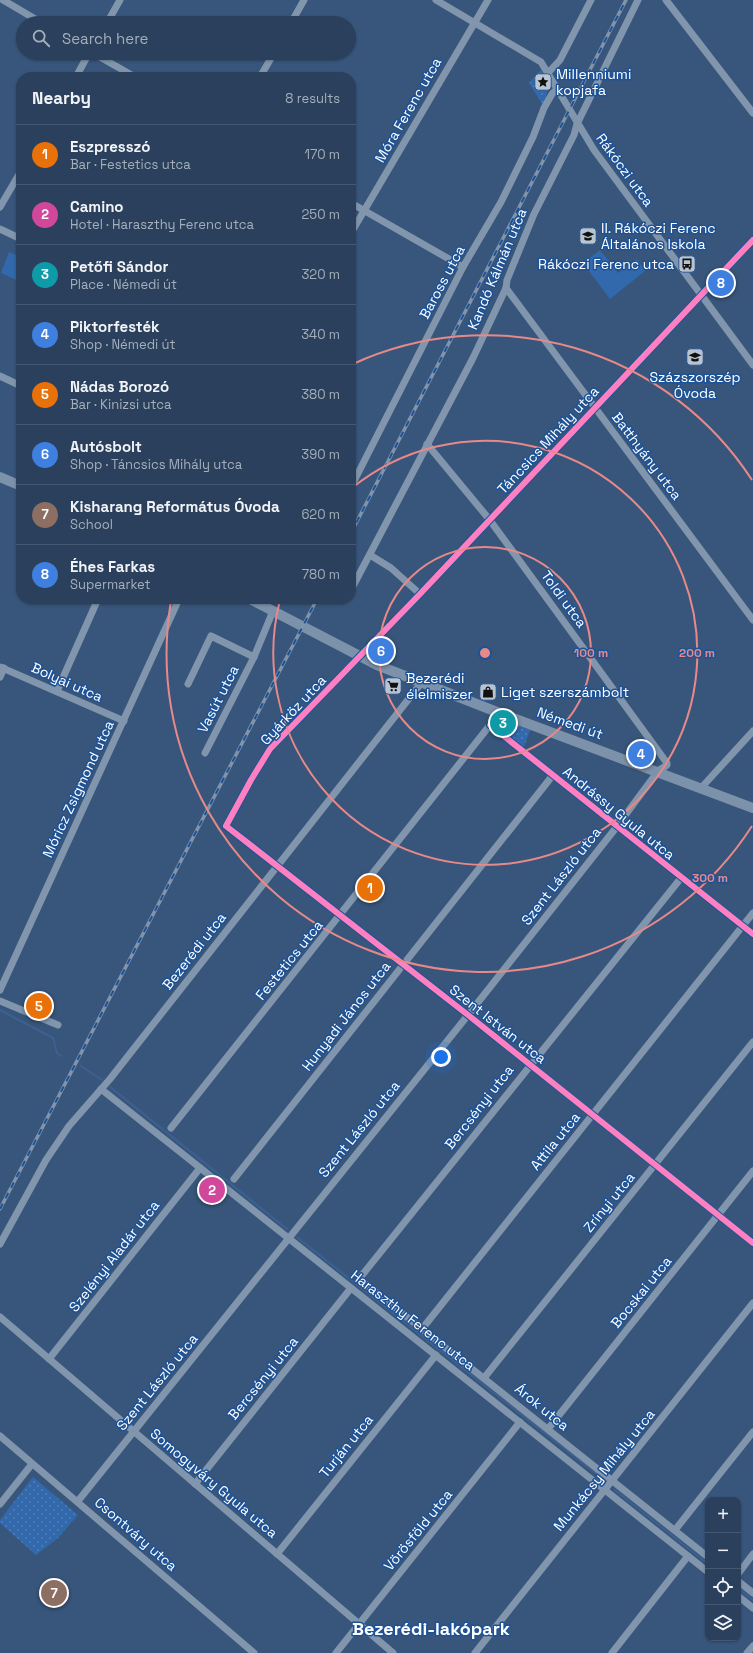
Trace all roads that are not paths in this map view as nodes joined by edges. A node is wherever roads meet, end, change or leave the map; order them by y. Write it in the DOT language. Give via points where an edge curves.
graph roads {
  1 [pos="3,0"];
  2 [pos="120,0"];
  3 [pos="304,0"];
  4 [pos="436,0"];
  5 [pos="488,0"];
  6 [pos="591,0"];
  7 [pos="638,0"];
  8 [pos="666,0"];
  9 [pos="30,16"];
  10 [pos="111,16"];
  11 [pos="295,16"];
  12 [pos="474,22"];
  13 [pos="86,60"];
  14 [pos="105,60"];
  15 [pos="270,60"];
  16 [pos="79,72"];
  17 [pos="125,72"];
  18 [pos="263,72"];
  19 [pos="548,73"];
  20 [pos="556,90"];
  21 [pos="753,113"];
  22 [pos="577,124"];
  23 [pos="16,180"];
  24 [pos="356,206"];
  25 [pos="0,207"];
  26 [pos="364,210"];
  27 [pos="356,224"];
  28 [pos="0,229"];
  29 [pos="16,237"];
  30 [pos="753,240"];
  31 [pos="463,268"];
  32 [pos="506,288"];
  33 [pos="702,296"];
  34 [pos="753,364"];
  35 [pos="0,376"];
  36 [pos="16,384"];
  37 [pos="595,408"];
  38 [pos="427,444"];
  39 [pos="0,477"];
  40 [pos="356,477"];
  41 [pos="16,484"];
  42 [pos="489,519"];
  43 [pos="370,555"];
  44 [pos="356,581"];
  45 [pos="420,594"];
  46 [pos="96,604"];
  47 [pos="177,604"];
  48 [pos="260,604"];
  49 [pos="273,611"];
  50 [pos="753,620"];
  51 [pos="360,656"];
  52 [pos="254,657"];
  53 [pos="2,668"];
  54 [pos="0,677"];
  55 [pos="422,682"];
  56 [pos="188,684"];
  57 [pos="57,691"];
  58 [pos="497,712"];
  59 [pos="124,721"];
  60 [pos="490,725"];
  61 [pos="753,732"];
  62 [pos="205,753"];
  63 [pos="658,771"];
  64 [pos="552,776"];
  65 [pos="702,787"];
  66 [pos="753,808"];
  67 [pos="226,826"];
  68 [pos="616,827"];
  69 [pos="276,866"];
  70 [pos="681,878"];
  71 [pos="753,913"];
  72 [pos="340,916"];
  73 [pos="743,926"];
  74 [pos="753,934"];
  75 [pos="403,964"];
  76 [pos="0,990"];
  77 [pos="0,1001"];
  78 [pos="468,1015"];
  79 [pos="58,1025"];
  80 [pos="753,1042"];
  81 [pos="530,1064"];
  82 [pos="101,1089"];
  83 [pos="592,1115"];
  84 [pos="172,1128"];
  85 [pos="655,1165"];
  86 [pos="200,1168"];
  87 [pos="753,1171"];
  88 [pos="234,1178"];
  89 [pos="718,1216"];
  90 [pos="288,1238"];
  91 [pos="753,1243"];
  92 [pos="0,1244"];
  93 [pos="359,1279"];
  94 [pos="351,1288"];
  95 [pos="753,1303"];
  96 [pos="0,1317"];
  97 [pos="422,1329"];
  98 [pos="436,1355"];
  99 [pos="49,1359"];
  100 [pos="484,1378"];
  101 [pos="520,1422"];
  102 [pos="548,1429"];
  103 [pos="134,1432"];
  104 [pos="753,1432"];
  105 [pos="0,1436"];
  106 [pos="32,1464"];
  107 [pos="613,1480"];
  108 [pos="195,1484"];
  109 [pos="604,1489"];
  110 [pos="78,1501"];
  111 [pos="0,1504"];
  112 [pos="675,1530"];
  113 [pos="277,1554"];
  114 [pos="753,1554"];
  115 [pos="705,1555"];
  116 [pos="688,1556"];
  117 [pos="705,1570"];
  118 [pos="741,1570"];
  119 [pos="741,1583"];
  120 [pos="753,1593"];
  121 [pos="741,1598"];
  122 [pos="753,1608"];
  123 [pos="359,1624"];
  124 [pos="753,1646"];
  125 [pos="254,1653"];
  126 [pos="336,1653"];
  127 [pos="393,1653"];
  128 [pos="475,1653"];
  129 [pos="612,1653"];
  130 [pos="748,1653"];
  1 -- 9 [label="street"];
  2 -- 10 [label="street"];
  3 -- 11 [label="street"];
  4 -- 12 [label="street"];
  5 -- 12 [label="street, Móra Ferenc utca"];
  6 -- 19 [label="street" via="560,60"];
  7 -- 22 [label="street, Kandó Kálmán utca"];
  8 -- 21 [label="street"];
  12 -- 19 [label="street, Rákóczi utca" via="541,62"];
  12 -- 26 [label="street, Móra Ferenc utca"];
  13 -- 16 [label="street"];
  14 -- 17 [label="street"];
  15 -- 18 [label="street"];
  19 -- 20 [label="street, Rákóczi utca"];
  20 -- 22 [label="street, Rákóczi utca"];
  20 -- 31 [label="street, Baross utca" via="544,108 533,137 501,202"];
  22 -- 32 [label="street, Kandó Kálmán utca" via="574,135 534,214"];
  22 -- 33 [label="street, Rákóczi utca"];
  23 -- 25 [label="street"];
  24 -- 26 [label="street"];
  26 -- 27 [label="street, Móra Ferenc utca"];
  26 -- 31 [label="street"];
  28 -- 29 [label="street"];
  30 -- 33 [label="street, Táncsics Mihály utca"];
  31 -- 40 [label="street, Baross utca"];
  32 -- 37 [label="street, Batthyány utca"];
  32 -- 38 [label="street, Kandó Kálmán utca"];
  33 -- 34 [label="street, Rákóczi utca"];
  33 -- 37 [label="street, Táncsics Mihály utca"];
  35 -- 36 [label="street"];
  37 -- 42 [label="street, Táncsics Mihály utca"];
  37 -- 50 [label="street, Batthyány utca"];
  38 -- 42 [label="street, Toldi utca"];
  38 -- 43 [label="street, Kandó Kálmán utca"];
  39 -- 41 [label="main road"];
  42 -- 45 [label="street, Táncsics Mihály utca"];
  42 -- 63 [label="street, Toldi utca" via="667,763"];
  43 -- 44 [label="street, Kandó Kálmán utca"];
  43 -- 45 [label="street" via="391,568"];
  45 -- 51 [label="street, Táncsics Mihály utca"];
  46 -- 57 [label="street"];
  47 -- 59 [label="street, Móricz Zsigmond utca"];
  48 -- 49 [label="main road, Némedi út"];
  49 -- 51 [label="main road, Némedi út"];
  49 -- 52 [label="street, Vasút utca"];
  51 -- 55 [label="main road, Némedi út"];
  51 -- 67 [label="street, Gyárköz utca" via="270,749"];
  52 -- 56 [label="street, Vasút utca" via="212,636"];
  52 -- 62 [label="street, Vasút utca"];
  53 -- 54 [label="street"];
  53 -- 57 [label="street, Bolyai utca"];
  55 -- 58 [label="main road, Némedi út"];
  55 -- 69 [label="street, Bezerédi utca"];
  57 -- 59 [label="street, Bolyai utca"];
  58 -- 60 [label="street, Festetics utca"];
  58 -- 63 [label="main road, Némedi út"];
  59 -- 76 [label="street, Móricz Zsigmond utca"];
  60 -- 64 [label="street, Andrássy Gyula utca"];
  60 -- 72 [label="street, Festetics utca"];
  61 -- 65 [label="street"];
  63 -- 65 [label="main road, Némedi út"];
  63 -- 68 [label="street, Szent László utca"];
  64 -- 68 [label="street, Andrássy Gyula utca"];
  64 -- 75 [label="street, Hunyadi János utca"];
  65 -- 66 [label="main road, Némedi út"];
  67 -- 69 [label="street, Szent István utca"];
  68 -- 70 [label="street, Andrássy Gyula utca"];
  68 -- 78 [label="street, Szent László utca"];
  69 -- 72 [label="street, Szent István utca"];
  69 -- 82 [label="street, Bezerédi utca"];
  70 -- 73 [label="street, Andrássy Gyula utca"];
  70 -- 81 [label="street, Bercsényi utca"];
  71 -- 73 [label="street, Attila utca"];
  72 -- 75 [label="street, Szent István utca"];
  72 -- 84 [label="street, Festetics utca"];
  73 -- 74 [label="street, Andrássy Gyula utca"];
  73 -- 83 [label="street, Attila utca"];
  75 -- 78 [label="street, Szent István utca"];
  75 -- 88 [label="street, Hunyadi János utca"];
  77 -- 79 [label="street"];
  78 -- 81 [label="street, Szent István utca"];
  78 -- 90 [label="street, Szent László utca"];
  80 -- 85 [label="street, Zrínyi utca"];
  81 -- 83 [label="street, Szent István utca"];
  81 -- 93 [label="street, Bercsényi utca"];
  82 -- 86 [label="street, Haraszthy Ferenc utca"];
  82 -- 92 [label="street, Bezerédi utca" via="69,1126 46,1160"];
  83 -- 85 [label="street, Szent István utca"];
  83 -- 97 [label="street, Attila utca"];
  85 -- 89 [label="street, Szent István utca"];
  85 -- 100 [label="street, Zrínyi utca"];
  86 -- 90 [label="street, Haraszthy Ferenc utca"];
  86 -- 99 [label="street, Szelényi Aladár utca"];
  87 -- 89 [label="street, Bocskai utca"];
  89 -- 91 [label="street, Szent István utca"];
  89 -- 102 [label="street, Bocskai utca"];
  90 -- 94 [label="street, Haraszthy Ferenc utca"];
  90 -- 103 [label="street, Szent László utca"];
  93 -- 97 [label="street, Árok utca"];
  94 -- 98 [label="street, Haraszthy Ferenc utca"];
  94 -- 108 [label="street, Bercsényi utca"];
  95 -- 107 [label="street, Munkácsy Mihály utca"];
  96 -- 99 [label="street, Somogyváry Gyula utca"];
  97 -- 100 [label="street, Árok utca"];
  98 -- 101 [label="street, Haraszthy Ferenc utca"];
  98 -- 113 [label="street, Turján utca"];
  99 -- 103 [label="street, Somogyváry Gyula utca"];
  100 -- 102 [label="street, Árok utca"];
  101 -- 109 [label="street, Haraszthy Ferenc utca"];
  101 -- 123 [label="street, Vörösföld utca"];
  102 -- 107 [label="street, Árok utca"];
  103 -- 108 [label="street, Somogyváry Gyula utca"];
  103 -- 110 [label="street, Szent László utca"];
  104 -- 112 [label="street"];
  105 -- 106 [label="street, Csontváry utca"];
  106 -- 110 [label="street, Csontváry utca"];
  106 -- 111 [label="street"];
  107 -- 109 [label="street, Munkácsy Mihály utca"];
  107 -- 112 [label="street, Árok utca"];
  108 -- 113 [label="street, Somogyváry Gyula utca"];
  109 -- 116 [label="street, Haraszthy Ferenc utca"];
  109 -- 128 [label="street, Munkácsy Mihály utca"];
  110 -- 125 [label="street, Csontváry utca"];
  112 -- 115 [label="street, Árok utca"];
  113 -- 123 [label="street, Somogyváry Gyula utca"];
  114 -- 118 [label="street"];
  116 -- 117 [label="street, Haraszthy Ferenc utca"];
  116 -- 129 [label="street"];
  119 -- 120 [label="street"];
  121 -- 122 [label="street"];
  123 -- 126 [label="street, Vörösföld utca"];
  123 -- 127 [label="street, Somogyváry Gyula utca"];
  124 -- 130 [label="street"];
}
